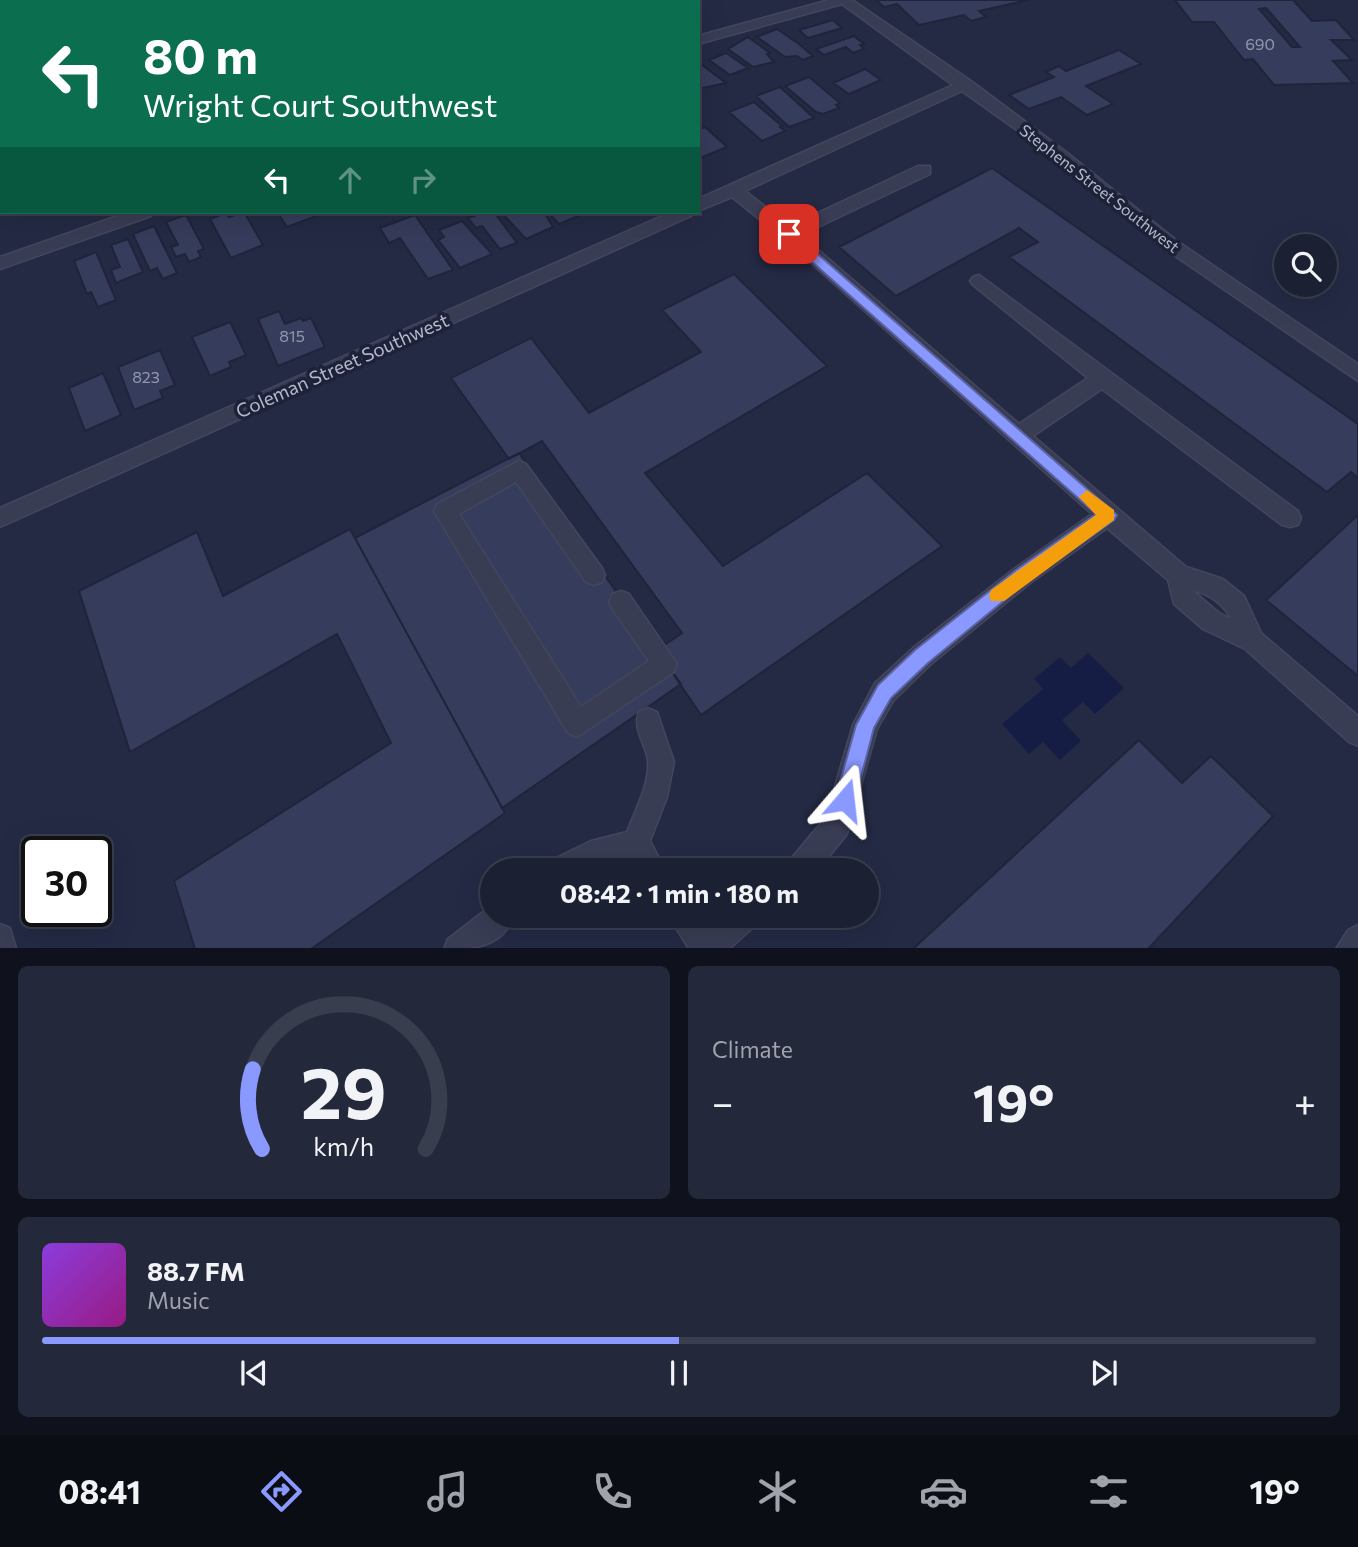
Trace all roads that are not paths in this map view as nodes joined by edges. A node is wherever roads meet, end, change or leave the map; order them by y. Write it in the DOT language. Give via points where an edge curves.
graph roads {
  1 [pos="843,0"];
  2 [pos="700,39"];
  3 [pos="966,84"];
  4 [pos="924,170"];
  5 [pos="733,190"];
  6 [pos="700,205"];
  7 [pos="139,214"];
  8 [pos="681,214"];
  9 [pos="789,234"];
  10 [pos="0,263"];
  11 [pos="979,281"];
  12 [pos="1358,374"];
  13 [pos="1102,379"];
  14 [pos="1017,436"];
  15 [pos="1108,515"];
  16 [pos="0,518"];
  17 [pos="1290,518"];
  18 [pos="594,575"];
  19 [pos="621,602"];
  20 [pos="648,721"];
  21 [pos="1358,733"];
  22 [pos="636,843"];
  23 [pos="585,858"];
  24 [pos="644,858"];
  25 [pos="810,858"];
  26 [pos="485,928"];
  27 [pos="692,928"];
  28 [pos="731,928"];
  29 [pos="0,938"];
  30 [pos="1358,940"];
  31 [pos="2,948"];
  32 [pos="458,948"];
  33 [pos="707,948"];
  34 [pos="1350,948"];
  1 -- 2 [label="street"];
  1 -- 3 [label="street, Stephens Street Southwest"];
  3 -- 5 [label="street"];
  3 -- 12 [label="street, Stephens Street Southwest" via="1171,245"];
  4 -- 9 [label="street"];
  5 -- 6 [label="street"];
  5 -- 9 [label="street"];
  7 -- 10 [label="street"];
  8 -- 16 [label="street, Coleman Street Southwest"];
  9 -- 14 [label="street"];
  11 -- 13 [label="street"];
  13 -- 14 [label="street"];
  13 -- 17 [label="street"];
  14 -- 15 [label="street"];
  15 -- 21 [label="street" via="1179,575 1182,596 1211,621 1253,641"];
  15 -- 25 [label="street" via="1022,576 884,692 866,725 837,824"];
  18 -- 19 [label="street" via="519,470 445,511 577,724 665,664"];
  20 -- 22 [label="street" via="661,762 654,797"];
  22 -- 23 [label="street"];
  22 -- 24 [label="street"];
  26 -- 32 [label="street"];
  27 -- 33 [label="street"];
  28 -- 33 [label="street"];
  29 -- 31 [label="street"];
  30 -- 34 [label="street"];
}
